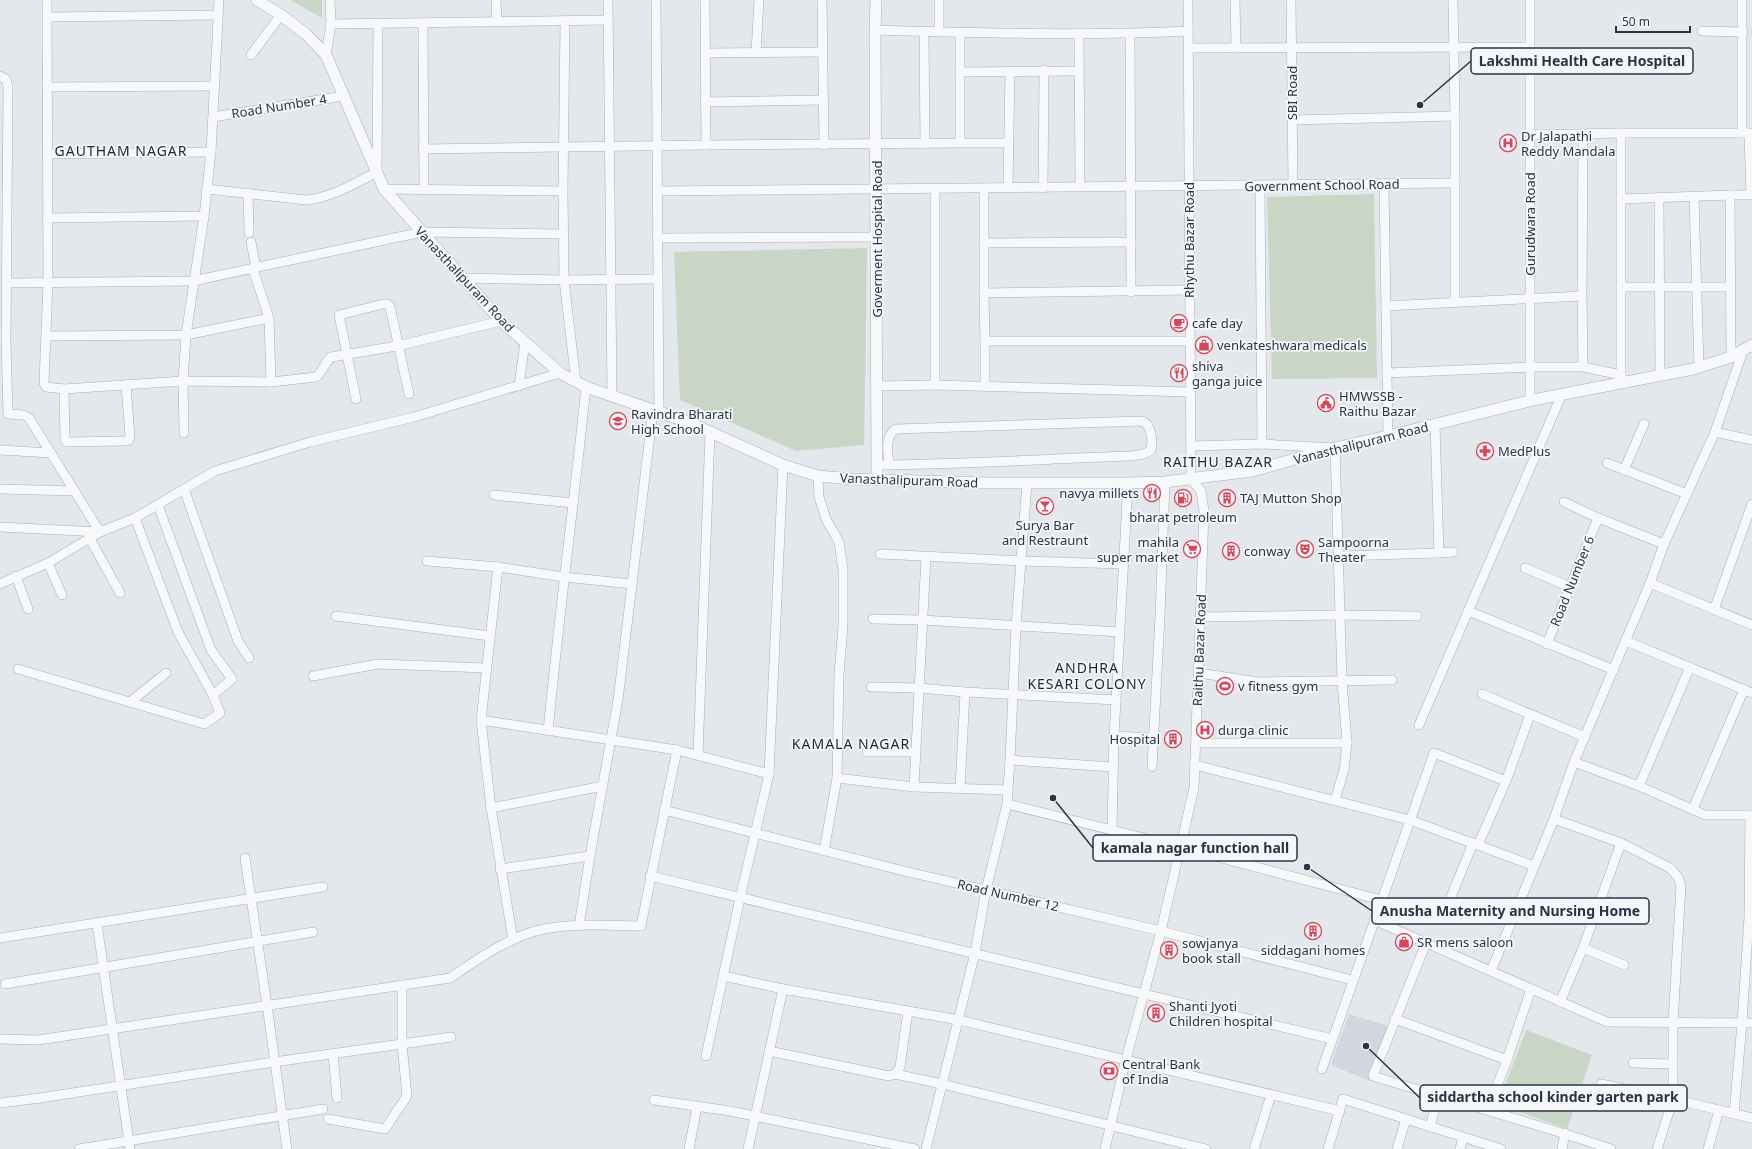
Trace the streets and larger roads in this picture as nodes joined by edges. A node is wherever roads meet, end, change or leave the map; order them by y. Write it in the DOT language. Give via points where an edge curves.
graph roads {
  1 [pos="47,0"];
  2 [pos="219,0"];
  3 [pos="256,0"];
  4 [pos="330,0"];
  5 [pos="496,0"];
  6 [pos="608,0"];
  7 [pos="656,0"];
  8 [pos="705,0"];
  9 [pos="759,0"];
  10 [pos="822,0"];
  11 [pos="876,0"];
  12 [pos="939,0"];
  13 [pos="1188,0"];
  14 [pos="1235,0"];
  15 [pos="1291,0"];
  16 [pos="1453,0"];
  17 [pos="1530,0"];
  18 [pos="1742,0"];
  19 [pos="218,15"];
  20 [pos="281,15"];
  21 [pos="48,17"];
  22 [pos="608,20"];
  23 [pos="565,21"];
  24 [pos="497,22"];
  25 [pos="378,23"];
  26 [pos="423,23"];
  27 [pos="331,24"];
  28 [pos="875,30"];
  29 [pos="924,31"];
  30 [pos="1702,31"];
  31 [pos="939,32"];
  32 [pos="1188,32"];
  33 [pos="1743,32"];
  34 [pos="960,33"];
  35 [pos="1079,34"];
  36 [pos="1130,34"];
  37 [pos="1453,47"];
  38 [pos="1530,47"];
  39 [pos="1188,48"];
  40 [pos="1236,48"];
  41 [pos="1292,48"];
  42 [pos="823,52"];
  43 [pos="705,53"];
  44 [pos="756,53"];
  45 [pos="251,55"];
  46 [pos="326,55"];
  47 [pos="1044,70"];
  48 [pos="1010,71"];
  49 [pos="1078,71"];
  50 [pos="960,72"];
  51 [pos="0,76"];
  52 [pos="215,86"];
  53 [pos="47,87"];
  54 [pos="344,96"];
  55 [pos="823,100"];
  56 [pos="705,102"];
  57 [pos="1455,116"];
  58 [pos="213,117"];
  59 [pos="1292,120"];
  60 [pos="4,123"];
  61 [pos="1621,133"];
  62 [pos="1748,133"];
  63 [pos="1583,134"];
  64 [pos="1530,136"];
  65 [pos="960,143"];
  66 [pos="1008,143"];
  67 [pos="925,144"];
  68 [pos="706,145"];
  69 [pos="824,145"];
  70 [pos="876,145"];
  71 [pos="610,146"];
  72 [pos="657,146"];
  73 [pos="564,147"];
  74 [pos="423,149"];
  75 [pos="211,152"];
  76 [pos="47,154"];
  77 [pos="4,159"];
  78 [pos="377,172"];
  79 [pos="1455,183"];
  80 [pos="1384,184"];
  81 [pos="1293,185"];
  82 [pos="1260,186"];
  83 [pos="1080,187"];
  84 [pos="1189,187"];
  85 [pos="4,188"];
  86 [pos="1008,188"];
  87 [pos="1043,188"];
  88 [pos="1131,188"];
  89 [pos="207,189"];
  90 [pos="384,189"];
  91 [pos="876,189"];
  92 [pos="935,189"];
  93 [pos="984,189"];
  94 [pos="424,190"];
  95 [pos="563,191"];
  96 [pos="657,191"];
  97 [pos="248,193"];
  98 [pos="1730,196"];
  99 [pos="1694,197"];
  100 [pos="1659,198"];
  101 [pos="1621,199"];
  102 [pos="204,216"];
  103 [pos="47,218"];
  104 [pos="4,225"];
  105 [pos="422,232"];
  106 [pos="564,234"];
  107 [pos="877,237"];
  108 [pos="657,238"];
  109 [pos="1131,242"];
  110 [pos="984,243"];
  111 [pos="3,265"];
  112 [pos="255,269"];
  113 [pos="463,278"];
  114 [pos="611,279"];
  115 [pos="657,279"];
  116 [pos="564,280"];
  117 [pos="193,281"];
  118 [pos="6,283"];
  119 [pos="48,283"];
  120 [pos="1621,287"];
  121 [pos="1660,287"];
  122 [pos="1696,287"];
  123 [pos="1731,287"];
  124 [pos="1190,290"];
  125 [pos="1131,292"];
  126 [pos="984,293"];
  127 [pos="1582,296"];
  128 [pos="1530,299"];
  129 [pos="1455,301"];
  130 [pos="3,303"];
  131 [pos="1386,306"];
  132 [pos="269,318"];
  133 [pos="501,322"];
  134 [pos="186,335"];
  135 [pos="46,336"];
  136 [pos="3,341"];
  137 [pos="985,341"];
  138 [pos="1190,341"];
  139 [pos="525,342"];
  140 [pos="397,346"];
  141 [pos="1748,348"];
  142 [pos="347,356"];
  143 [pos="1731,357"];
  144 [pos="1530,367"];
  145 [pos="1583,367"];
  146 [pos="1699,367"];
  147 [pos="560,373"];
  148 [pos="1387,373"];
  149 [pos="1660,375"];
  150 [pos="3,379"];
  151 [pos="1621,379"];
  152 [pos="183,381"];
  153 [pos="271,382"];
  154 [pos="576,382"];
  155 [pos="126,385"];
  156 [pos="935,385"];
  157 [pos="519,386"];
  158 [pos="877,386"];
  159 [pos="985,386"];
  160 [pos="586,387"];
  161 [pos="64,389"];
  162 [pos="1190,392"];
  163 [pos="409,394"];
  164 [pos="1562,394"];
  165 [pos="612,396"];
  166 [pos="356,399"];
  167 [pos="1530,401"];
  168 [pos="656,412"];
  169 [pos="4,414"];
  170 [pos="1435,424"];
  171 [pos="1644,424"];
  172 [pos="1714,432"];
  173 [pos="184,433"];
  174 [pos="710,433"];
  175 [pos="1388,436"];
  176 [pos="1752,440"];
  177 [pos="1262,444"];
  178 [pos="1191,446"];
  179 [pos="1335,448"];
  180 [pos="0,450"];
  181 [pos="51,452"];
  182 [pos="1607,463"];
  183 [pos="889,464"];
  184 [pos="783,465"];
  185 [pos="878,465"];
  186 [pos="1624,470"];
  187 [pos="818,476"];
  188 [pos="877,479"];
  189 [pos="1191,479"];
  190 [pos="1165,482"];
  191 [pos="1027,483"];
  192 [pos="1128,483"];
  193 [pos="0,489"];
  194 [pos="184,489"];
  195 [pos="75,491"];
  196 [pos="1687,494"];
  197 [pos="494,495"];
  198 [pos="574,502"];
  199 [pos="1564,502"];
  200 [pos="1752,504"];
  201 [pos="158,505"];
  202 [pos="134,518"];
  203 [pos="1598,518"];
  204 [pos="0,527"];
  205 [pos="100,532"];
  206 [pos="90,539"];
  207 [pos="1664,544"];
  208 [pos="1453,552"];
  209 [pos="1439,553"];
  210 [pos="880,554"];
  211 [pos="1340,556"];
  212 [pos="926,557"];
  213 [pos="427,561"];
  214 [pos="1021,562"];
  215 [pos="48,563"];
  216 [pos="1124,564"];
  217 [pos="498,567"];
  218 [pos="1525,568"];
  219 [pos="16,576"];
  220 [pos="564,577"];
  221 [pos="1650,583"];
  222 [pos="0,584"];
  223 [pos="632,584"];
  224 [pos="1570,587"];
  225 [pos="120,592"];
  226 [pos="62,595"];
  227 [pos="28,609"];
  228 [pos="1714,610"];
  229 [pos="1468,611"];
  230 [pos="1340,615"];
  231 [pos="336,616"];
  232 [pos="1417,616"];
  233 [pos="1201,617"];
  234 [pos="872,619"];
  235 [pos="922,620"];
  236 [pos="1752,625"];
  237 [pos="1016,626"];
  238 [pos="1120,632"];
  239 [pos="490,636"];
  240 [pos="1626,641"];
  241 [pos="1547,644"];
  242 [pos="249,658"];
  243 [pos="1690,667"];
  244 [pos="486,668"];
  245 [pos="18,669"];
  246 [pos="1614,670"];
  247 [pos="166,673"];
  248 [pos="1199,674"];
  249 [pos="313,676"];
  250 [pos="1392,680"];
  251 [pos="1342,681"];
  252 [pos="871,687"];
  253 [pos="919,688"];
  254 [pos="1748,691"];
  255 [pos="965,692"];
  256 [pos="1482,694"];
  257 [pos="213,695"];
  258 [pos="1013,695"];
  259 [pos="1116,700"];
  260 [pos="130,702"];
  261 [pos="1530,715"];
  262 [pos="481,720"];
  263 [pos="1419,725"];
  264 [pos="548,731"];
  265 [pos="1114,736"];
  266 [pos="1585,737"];
  267 [pos="1154,738"];
  268 [pos="611,740"];
  269 [pos="1196,743"];
  270 [pos="1347,743"];
  271 [pos="677,750"];
  272 [pos="867,752"];
  273 [pos="916,752"];
  274 [pos="698,755"];
  275 [pos="1010,760"];
  276 [pos="1574,762"];
  277 [pos="1195,765"];
  278 [pos="1113,767"];
  279 [pos="1152,768"];
  280 [pos="769,774"];
  281 [pos="838,778"];
  282 [pos="1506,781"];
  283 [pos="603,786"];
  284 [pos="1639,786"];
  285 [pos="914,787"];
  286 [pos="960,788"];
  287 [pos="1008,790"];
  288 [pos="1335,800"];
  289 [pos="1006,804"];
  290 [pos="491,808"];
  291 [pos="1693,809"];
  292 [pos="664,810"];
  293 [pos="1751,815"];
  294 [pos="1554,819"];
  295 [pos="1410,820"];
  296 [pos="1112,830"];
  297 [pos="755,833"];
  298 [pos="1621,843"];
  299 [pos="1476,844"];
  300 [pos="1180,847"];
  301 [pos="824,851"];
  302 [pos="590,856"];
  303 [pos="245,858"];
  304 [pos="1534,866"];
  305 [pos="500,869"];
  306 [pos="650,876"];
  307 [pos="323,887"];
  308 [pos="986,890"];
  309 [pos="1451,896"];
  310 [pos="740,898"];
  311 [pos="251,899"];
  312 [pos="1602,899"];
  313 [pos="1381,900"];
  314 [pos="1750,917"];
  315 [pos="1374,920"];
  316 [pos="1649,920"];
  317 [pos="96,924"];
  318 [pos="579,926"];
  319 [pos="1161,931"];
  320 [pos="313,932"];
  321 [pos="0,938"];
  322 [pos="513,940"];
  323 [pos="257,942"];
  324 [pos="1426,943"];
  325 [pos="1583,948"];
  326 [pos="975,954"];
  327 [pos="1624,965"];
  328 [pos="103,968"];
  329 [pos="1491,971"];
  330 [pos="724,976"];
  331 [pos="1352,980"];
  332 [pos="5,984"];
  333 [pos="402,985"];
  334 [pos="783,989"];
  335 [pos="1531,989"];
  336 [pos="1144,993"];
  337 [pos="1560,1002"];
  338 [pos="268,1005"];
  339 [pos="908,1011"];
  340 [pos="959,1020"];
  341 [pos="1396,1020"];
  342 [pos="1673,1022"];
  343 [pos="1742,1023"];
  344 [pos="1752,1023"];
  345 [pos="113,1030"];
  346 [pos="451,1037"];
  347 [pos="0,1039"];
  348 [pos="1332,1039"];
  349 [pos="402,1044"];
  350 [pos="769,1051"];
  351 [pos="333,1054"];
  352 [pos="706,1056"];
  353 [pos="1126,1059"];
  354 [pos="1507,1060"];
  355 [pos="274,1062"];
  356 [pos="1633,1063"];
  357 [pos="1673,1064"];
  358 [pos="1322,1069"];
  359 [pos="896,1074"];
  360 [pos="942,1084"];
  361 [pos="1601,1084"];
  362 [pos="121,1086"];
  363 [pos="1271,1095"];
  364 [pos="1438,1096"];
  365 [pos="337,1098"];
  366 [pos="1673,1099"];
  367 [pos="654,1100"];
  368 [pos="0,1103"];
  369 [pos="697,1107"];
  370 [pos="323,1109"];
  371 [pos="1488,1109"];
  372 [pos="1718,1110"];
  373 [pos="1340,1111"];
  374 [pos="1734,1114"];
  375 [pos="282,1115"];
  376 [pos="754,1117"];
  377 [pos="1752,1118"];
  378 [pos="328,1119"];
  379 [pos="1406,1119"];
  380 [pos="1110,1127"];
  381 [pos="1430,1127"];
  382 [pos="1565,1133"];
  383 [pos="1463,1137"];
  384 [pos="130,1145"];
  385 [pos="79,1149"];
  386 [pos="287,1149"];
  387 [pos="689,1149"];
  388 [pos="748,1149"];
  389 [pos="915,1149"];
  390 [pos="926,1149"];
  391 [pos="1105,1149"];
  392 [pos="1206,1149"];
  393 [pos="1254,1149"];
  394 [pos="1328,1149"];
  395 [pos="1397,1149"];
  396 [pos="1460,1149"];
  397 [pos="1501,1149"];
  398 [pos="1562,1149"];
  399 [pos="1611,1149"];
  400 [pos="1657,1149"];
  401 [pos="1708,1149"];
  1 -- 21 [label="street"];
  2 -- 19 [label="street"];
  3 -- 20 [label="street, Vanasthalipuram Road"];
  4 -- 27 [label="street"];
  5 -- 24 [label="street"];
  6 -- 22 [label="street"];
  7 -- 72 [label="street"];
  8 -- 43 [label="street"];
  9 -- 44 [label="street"];
  10 -- 42 [label="street"];
  11 -- 28 [label="street, Goverment Hospital Road"];
  12 -- 31 [label="street"];
  13 -- 32 [label="street, Rhythu Bazar Road"];
  14 -- 40 [label="street"];
  15 -- 41 [label="street, SBI Road"];
  16 -- 37 [label="street"];
  17 -- 38 [label="street, Gurudwara Road"];
  18 -- 33 [label="street"];
  19 -- 21 [label="street"];
  19 -- 52 [label="street"];
  20 -- 45 [label="street"];
  20 -- 46 [label="street, Vanasthalipuram Road" via="306,34"];
  21 -- 53 [label="street"];
  22 -- 23 [label="street"];
  22 -- 71 [label="street"];
  23 -- 24 [label="street"];
  23 -- 73 [label="street"];
  24 -- 26 [label="street"];
  25 -- 26 [label="street"];
  25 -- 27 [label="street"];
  25 -- 78 [label="street"];
  26 -- 74 [label="street"];
  27 -- 46 [label="street"];
  28 -- 29 [label="street"];
  28 -- 70 [label="street, Goverment Hospital Road"];
  29 -- 31 [label="street"];
  29 -- 67 [label="street"];
  30 -- 33 [label="street"];
  31 -- 34 [label="street"];
  32 -- 36 [label="street"];
  32 -- 39 [label="street, Rhythu Bazar Road"];
  33 -- 62 [label="street"];
  34 -- 35 [label="street"];
  34 -- 50 [label="street"];
  35 -- 36 [label="street"];
  35 -- 49 [label="street"];
  36 -- 88 [label="street"];
  37 -- 38 [label="street"];
  37 -- 41 [label="street"];
  37 -- 57 [label="street"];
  38 -- 64 [label="street, Gurudwara Road"];
  39 -- 40 [label="street"];
  39 -- 84 [label="street, Rhythu Bazar Road"];
  40 -- 41 [label="street"];
  41 -- 59 [label="street, SBI Road"];
  42 -- 44 [label="street"];
  42 -- 55 [label="street"];
  43 -- 44 [label="street"];
  43 -- 56 [label="street"];
  46 -- 54 [label="street, Vanasthalipuram Road"];
  47 -- 48 [label="street"];
  47 -- 49 [label="street"];
  47 -- 87 [label="street"];
  48 -- 50 [label="street"];
  48 -- 66 [label="street"];
  49 -- 83 [label="street"];
  50 -- 65 [label="street"];
  51 -- 60 [label="street" via="6,79 8,86"];
  52 -- 53 [label="street"];
  52 -- 58 [label="street"];
  53 -- 76 [label="street"];
  54 -- 58 [label="street, Road Number 4"];
  54 -- 78 [label="street, Vanasthalipuram Road"];
  55 -- 56 [label="street"];
  55 -- 69 [label="street"];
  56 -- 68 [label="street"];
  57 -- 59 [label="street"];
  57 -- 79 [label="street"];
  58 -- 75 [label="street"];
  59 -- 81 [label="street, SBI Road"];
  60 -- 77 [label="street"];
  61 -- 62 [label="street"];
  61 -- 63 [label="street"];
  61 -- 101 [label="street"];
  62 -- 98 [label="street" via="1751,195"];
  63 -- 64 [label="street"];
  63 -- 127 [label="street"];
  64 -- 128 [label="street, Gurudwara Road"];
  65 -- 66 [label="street"];
  65 -- 67 [label="street"];
  66 -- 86 [label="street"];
  67 -- 70 [label="street"];
  68 -- 69 [label="street"];
  68 -- 72 [label="street"];
  69 -- 70 [label="street"];
  70 -- 91 [label="street, Goverment Hospital Road"];
  71 -- 72 [label="street"];
  71 -- 73 [label="street"];
  71 -- 114 [label="street"];
  72 -- 96 [label="street"];
  73 -- 74 [label="street"];
  73 -- 95 [label="street"];
  74 -- 94 [label="street"];
  75 -- 76 [label="street"];
  75 -- 89 [label="street"];
  76 -- 103 [label="street"];
  77 -- 85 [label="street"];
  78 -- 90 [label="street, Vanasthalipuram Road"];
  78 -- 97 [label="street" via="317,199"];
  79 -- 80 [label="street, Government School Road"];
  79 -- 129 [label="street"];
  80 -- 81 [label="street, Government School Road"];
  80 -- 131 [label="street"];
  81 -- 82 [label="street, Government School Road"];
  82 -- 84 [label="street, Government School Road"];
  82 -- 177 [label="street"];
  83 -- 87 [label="street, Government School Road"];
  83 -- 88 [label="street, Government School Road"];
  84 -- 88 [label="street, Government School Road"];
  84 -- 124 [label="street, Rhythu Bazar Road"];
  85 -- 104 [label="street"];
  86 -- 87 [label="street, Government School Road"];
  86 -- 93 [label="street, Government School Road"];
  88 -- 109 [label="street"];
  89 -- 97 [label="street"];
  89 -- 102 [label="street"];
  90 -- 94 [label="street"];
  90 -- 105 [label="street, Vanasthalipuram Road"];
  91 -- 92 [label="street, Government School Road"];
  91 -- 96 [label="street, Government School Road"];
  91 -- 107 [label="street, Goverment Hospital Road"];
  92 -- 93 [label="street, Government School Road"];
  92 -- 156 [label="street"];
  93 -- 110 [label="street"];
  94 -- 95 [label="street"];
  95 -- 106 [label="street"];
  96 -- 108 [label="street"];
  97 -- 112 [label="street" via="250,238"];
  98 -- 99 [label="street"];
  98 -- 123 [label="street"];
  99 -- 100 [label="street"];
  99 -- 122 [label="street"];
  100 -- 101 [label="street"];
  100 -- 121 [label="street"];
  101 -- 120 [label="street"];
  102 -- 103 [label="street"];
  102 -- 117 [label="street"];
  103 -- 119 [label="street"];
  104 -- 111 [label="street"];
  105 -- 106 [label="street"];
  105 -- 112 [label="street"];
  105 -- 113 [label="street, Vanasthalipuram Road"];
  106 -- 116 [label="street"];
  107 -- 108 [label="street"];
  107 -- 158 [label="street, Goverment Hospital Road"];
  108 -- 115 [label="street"];
  109 -- 110 [label="street"];
  109 -- 125 [label="street"];
  110 -- 126 [label="street"];
  111 -- 118 [label="street"];
  112 -- 117 [label="street"];
  112 -- 132 [label="street"];
  113 -- 116 [label="street"];
  113 -- 133 [label="street, Vanasthalipuram Road"];
  114 -- 115 [label="street"];
  114 -- 116 [label="street"];
  114 -- 165 [label="street"];
  115 -- 168 [label="street"];
  116 -- 154 [label="street"];
  117 -- 119 [label="street"];
  117 -- 134 [label="street"];
  118 -- 119 [label="street"];
  118 -- 130 [label="street"];
  119 -- 135 [label="street"];
  120 -- 121 [label="street"];
  120 -- 151 [label="street"];
  121 -- 122 [label="street"];
  121 -- 149 [label="street"];
  122 -- 123 [label="street"];
  122 -- 146 [label="street"];
  123 -- 143 [label="street"];
  124 -- 125 [label="street"];
  124 -- 138 [label="street, Rhythu Bazar Road"];
  125 -- 126 [label="street"];
  126 -- 137 [label="street"];
  127 -- 128 [label="street"];
  127 -- 145 [label="street"];
  128 -- 129 [label="street"];
  128 -- 144 [label="street, Gurudwara Road"];
  129 -- 131 [label="street"];
  130 -- 136 [label="street"];
  131 -- 148 [label="street"];
  132 -- 134 [label="street"];
  132 -- 153 [label="street"];
  133 -- 139 [label="street, Vanasthalipuram Road"];
  133 -- 140 [label="street"];
  134 -- 135 [label="street"];
  134 -- 152 [label="street"];
  135 -- 161 [label="street" via="44,383 49,388"];
  136 -- 150 [label="street"];
  137 -- 138 [label="street"];
  137 -- 159 [label="street"];
  138 -- 162 [label="street, Rhythu Bazar Road"];
  139 -- 147 [label="street, Vanasthalipuram Road"];
  139 -- 157 [label="street"];
  140 -- 142 [label="street"];
  140 -- 142 [label="street" via="390,307 384,304 339,315"];
  140 -- 163 [label="street"];
  141 -- 143 [label="street, Vanasthalipuram Road"];
  141 -- 172 [label="street"];
  142 -- 153 [label="street" via="331,357 316,377"];
  142 -- 166 [label="street"];
  143 -- 146 [label="street, Vanasthalipuram Road"];
  144 -- 145 [label="street"];
  144 -- 148 [label="street"];
  144 -- 167 [label="street, Gurudwara Road"];
  145 -- 151 [label="street"];
  146 -- 149 [label="street, Vanasthalipuram Road"];
  147 -- 154 [label="street, Vanasthalipuram Road"];
  147 -- 157 [label="street"];
  148 -- 175 [label="street"];
  149 -- 151 [label="street, Vanasthalipuram Road"];
  150 -- 169 [label="street"];
  151 -- 164 [label="street, Vanasthalipuram Road"];
  152 -- 153 [label="street"];
  152 -- 155 [label="street"];
  152 -- 173 [label="street"];
  154 -- 160 [label="street, Vanasthalipuram Road"];
  155 -- 161 [label="street"];
  155 -- 161 [label="street" via="130,437 127,441 67,442"];
  156 -- 158 [label="street"];
  156 -- 159 [label="street"];
  157 -- 194 [label="street" via="414,417 255,458 215,471"];
  158 -- 185 [label="street, Goverment Hospital Road"];
  159 -- 162 [label="street"];
  160 -- 165 [label="street, Vanasthalipuram Road"];
  160 -- 198 [label="street"];
  162 -- 178 [label="street, Rhythu Bazar Road"];
  164 -- 167 [label="street, Vanasthalipuram Road"];
  164 -- 229 [label="street"];
  165 -- 168 [label="street, Vanasthalipuram Road"];
  167 -- 170 [label="street, Vanasthalipuram Road"];
  168 -- 174 [label="street, Vanasthalipuram Road" via="688,422"];
  168 -- 223 [label="street"];
  169 -- 181 [label="street" via="24,415 29,418"];
  170 -- 175 [label="street, Vanasthalipuram Road"];
  170 -- 209 [label="street"];
  171 -- 186 [label="street"];
  172 -- 176 [label="street"];
  172 -- 196 [label="street"];
  174 -- 184 [label="street, Vanasthalipuram Road"];
  174 -- 274 [label="street"];
  175 -- 179 [label="street, Vanasthalipuram Road"];
  177 -- 178 [label="street"];
  177 -- 179 [label="street"];
  178 -- 189 [label="street, Rhythu Bazar Road"];
  179 -- 189 [label="street, Vanasthalipuram Road" via="1252,471"];
  179 -- 211 [label="street"];
  180 -- 181 [label="street"];
  181 -- 195 [label="street"];
  182 -- 186 [label="street"];
  183 -- 183 [label="street" via="1130,456 1151,450 1152,438 1146,423 1142,422 896,430 888,439"];
  183 -- 185 [label="street"];
  184 -- 187 [label="street, Vanasthalipuram Road"];
  184 -- 280 [label="street"];
  185 -- 188 [label="street, Goverment Hospital Road"];
  186 -- 196 [label="street"];
  187 -- 188 [label="street, Vanasthalipuram Road"];
  187 -- 281 [label="street" via="819,497 826,519 839,542 843,570"];
  188 -- 191 [label="street, Vanasthalipuram Road"];
  189 -- 190 [label="street, Vanasthalipuram Road"];
  189 -- 233 [label="street, Raithu Bazar Road" via="1201,491 1204,511"];
  190 -- 192 [label="street, Vanasthalipuram Road"];
  190 -- 267 [label="street"];
  191 -- 192 [label="street, Vanasthalipuram Road"];
  191 -- 214 [label="street"];
  192 -- 216 [label="street"];
  193 -- 195 [label="street"];
  194 -- 201 [label="street"];
  194 -- 242 [label="street" via="238,641"];
  195 -- 205 [label="street"];
  196 -- 207 [label="street"];
  197 -- 198 [label="street"];
  198 -- 220 [label="street"];
  199 -- 203 [label="street"];
  200 -- 228 [label="street"];
  201 -- 202 [label="street"];
  201 -- 257 [label="street" via="212,650 232,680"];
  202 -- 205 [label="street"];
  202 -- 257 [label="street" via="178,632"];
  203 -- 207 [label="street"];
  203 -- 224 [label="street, Road Number 6"];
  204 -- 205 [label="street"];
  205 -- 206 [label="street"];
  206 -- 215 [label="street"];
  206 -- 225 [label="street"];
  207 -- 221 [label="street"];
  208 -- 209 [label="street"];
  209 -- 211 [label="street"];
  210 -- 212 [label="street"];
  211 -- 230 [label="street"];
  212 -- 214 [label="street"];
  212 -- 235 [label="street"];
  213 -- 217 [label="street"];
  214 -- 216 [label="street"];
  214 -- 237 [label="street"];
  215 -- 219 [label="street"];
  215 -- 226 [label="street"];
  216 -- 238 [label="street"];
  217 -- 220 [label="street"];
  217 -- 239 [label="street"];
  218 -- 224 [label="street"];
  219 -- 222 [label="street"];
  219 -- 227 [label="street"];
  220 -- 223 [label="street"];
  220 -- 264 [label="street"];
  221 -- 228 [label="street"];
  221 -- 240 [label="street"];
  223 -- 268 [label="street"];
  224 -- 241 [label="street, Road Number 6"];
  228 -- 236 [label="street"];
  229 -- 241 [label="street"];
  229 -- 263 [label="street"];
  230 -- 232 [label="street"];
  230 -- 233 [label="street"];
  230 -- 251 [label="street"];
  231 -- 239 [label="street"];
  233 -- 248 [label="street, Raithu Bazar Road"];
  234 -- 235 [label="street"];
  235 -- 237 [label="street"];
  235 -- 253 [label="street"];
  237 -- 238 [label="street"];
  237 -- 258 [label="street"];
  238 -- 259 [label="street"];
  239 -- 244 [label="street"];
  240 -- 243 [label="street"];
  240 -- 246 [label="street"];
  241 -- 246 [label="street"];
  243 -- 254 [label="street"];
  243 -- 284 [label="street"];
  244 -- 249 [label="street" via="378,664"];
  244 -- 262 [label="street"];
  245 -- 260 [label="street"];
  246 -- 266 [label="street"];
  247 -- 260 [label="street"];
  248 -- 251 [label="street" via="1258,682"];
  248 -- 269 [label="street, Raithu Bazar Road"];
  250 -- 251 [label="street"];
  251 -- 270 [label="street"];
  252 -- 253 [label="street"];
  253 -- 255 [label="street"];
  253 -- 273 [label="street"];
  254 -- 291 [label="street"];
  255 -- 258 [label="street"];
  255 -- 286 [label="street"];
  256 -- 261 [label="street"];
  257 -- 260 [label="street" via="220,713 204,724"];
  258 -- 259 [label="street"];
  258 -- 275 [label="street"];
  259 -- 265 [label="street"];
  261 -- 266 [label="street"];
  261 -- 282 [label="street"];
  262 -- 264 [label="street"];
  262 -- 290 [label="street"];
  264 -- 268 [label="street"];
  265 -- 267 [label="street"];
  265 -- 278 [label="street"];
  266 -- 276 [label="street"];
  267 -- 279 [label="street"];
  268 -- 271 [label="street"];
  268 -- 283 [label="street"];
  269 -- 270 [label="street"];
  269 -- 277 [label="street, Raithu Bazar Road"];
  270 -- 288 [label="street" via="1344,770"];
  271 -- 274 [label="street"];
  271 -- 292 [label="street"];
  272 -- 273 [label="street"];
  273 -- 285 [label="street"];
  274 -- 280 [label="street"];
  275 -- 278 [label="street"];
  275 -- 287 [label="street"];
  276 -- 284 [label="street"];
  276 -- 294 [label="street"];
  277 -- 288 [label="street"];
  277 -- 300 [label="street, Raithu Bazar Road" via="1194,788"];
  278 -- 296 [label="street"];
  280 -- 297 [label="street"];
  281 -- 285 [label="street"];
  281 -- 301 [label="street"];
  282 -- 295 [label="street" via="1434,753"];
  282 -- 299 [label="street"];
  283 -- 290 [label="street"];
  283 -- 302 [label="street"];
  284 -- 291 [label="street"];
  285 -- 286 [label="street"];
  286 -- 287 [label="street"];
  287 -- 289 [label="street"];
  288 -- 295 [label="street"];
  289 -- 296 [label="street"];
  289 -- 308 [label="street"];
  290 -- 305 [label="street"];
  291 -- 293 [label="street" via="1705,815"];
  292 -- 297 [label="street, Road Number 12"];
  292 -- 306 [label="street"];
  293 -- 314 [label="street"];
  294 -- 298 [label="street"];
  294 -- 304 [label="street"];
  295 -- 299 [label="street"];
  295 -- 313 [label="street"];
  296 -- 300 [label="street"];
  297 -- 301 [label="street, Road Number 12"];
  297 -- 310 [label="street"];
  298 -- 312 [label="street"];
  298 -- 342 [label="street" via="1670,868 1678,877 1681,886"];
  299 -- 304 [label="street"];
  299 -- 309 [label="street"];
  300 -- 313 [label="street"];
  300 -- 319 [label="street, Raithu Bazar Road"];
  301 -- 308 [label="street, Road Number 12"];
  302 -- 305 [label="street"];
  302 -- 318 [label="street"];
  303 -- 311 [label="street"];
  304 -- 329 [label="street"];
  305 -- 322 [label="street"];
  306 -- 310 [label="street"];
  306 -- 318 [label="street" via="641,926"];
  307 -- 311 [label="street"];
  308 -- 319 [label="street, Road Number 12"];
  308 -- 326 [label="street"];
  310 -- 326 [label="street"];
  310 -- 330 [label="street"];
  311 -- 317 [label="street"];
  311 -- 323 [label="street"];
  312 -- 316 [label="street"];
  312 -- 325 [label="street"];
  313 -- 315 [label="street"];
  314 -- 343 [label="street"];
  315 -- 324 [label="street"];
  315 -- 331 [label="street"];
  317 -- 321 [label="street"];
  317 -- 328 [label="street"];
  318 -- 322 [label="street" via="543,929"];
  319 -- 331 [label="street, Road Number 12"];
  319 -- 336 [label="street, Raithu Bazar Road"];
  320 -- 323 [label="street"];
  322 -- 333 [label="street" via="450,978"];
  323 -- 328 [label="street"];
  323 -- 338 [label="street"];
  324 -- 329 [label="street"];
  324 -- 341 [label="street"];
  325 -- 327 [label="street"];
  325 -- 337 [label="street"];
  326 -- 336 [label="street"];
  326 -- 340 [label="street"];
  328 -- 332 [label="street"];
  328 -- 345 [label="street"];
  329 -- 335 [label="street"];
  330 -- 334 [label="street"];
  330 -- 352 [label="street"];
  331 -- 348 [label="street"];
  333 -- 338 [label="street"];
  333 -- 349 [label="street"];
  334 -- 339 [label="street"];
  334 -- 350 [label="street"];
  335 -- 337 [label="street"];
  335 -- 354 [label="street"];
  336 -- 348 [label="street"];
  336 -- 353 [label="street, Raithu Bazar Road"];
  337 -- 342 [label="street" via="1607,1022"];
  338 -- 345 [label="street"];
  338 -- 355 [label="street"];
  339 -- 340 [label="street"];
  339 -- 359 [label="street" via="900,1068"];
  340 -- 353 [label="street"];
  340 -- 360 [label="street"];
  341 -- 354 [label="street"];
  341 -- 364 [label="street" via="1373,1076"];
  342 -- 343 [label="street"];
  342 -- 357 [label="street"];
  343 -- 344 [label="street"];
  343 -- 374 [label="street"];
  345 -- 347 [label="street" via="38,1040"];
  345 -- 362 [label="street"];
  346 -- 349 [label="street"];
  348 -- 358 [label="street"];
  349 -- 351 [label="street"];
  349 -- 378 [label="street" via="407,1096 384,1129"];
  350 -- 359 [label="street" via="889,1076"];
  350 -- 376 [label="street"];
  351 -- 355 [label="street"];
  351 -- 365 [label="street"];
  353 -- 363 [label="street"];
  353 -- 380 [label="street, Raithu Bazar Road"];
  354 -- 371 [label="street"];
  355 -- 362 [label="street"];
  355 -- 375 [label="street"];
  356 -- 357 [label="street"];
  357 -- 366 [label="street"];
  359 -- 360 [label="street"];
  360 -- 380 [label="street"];
  360 -- 390 [label="street"];
  361 -- 366 [label="street"];
  362 -- 368 [label="street"];
  362 -- 384 [label="street"];
  363 -- 373 [label="street"];
  363 -- 393 [label="street"];
  364 -- 371 [label="street"];
  364 -- 381 [label="street"];
  366 -- 372 [label="street"];
  366 -- 400 [label="street"];
  367 -- 369 [label="street"];
  369 -- 376 [label="street"];
  369 -- 387 [label="street"];
  370 -- 375 [label="street"];
  371 -- 382 [label="street"];
  372 -- 374 [label="street"];
  372 -- 401 [label="street"];
  373 -- 379 [label="street" via="1342,1099"];
  373 -- 394 [label="street"];
  374 -- 377 [label="street"];
  375 -- 384 [label="street"];
  375 -- 386 [label="street"];
  376 -- 388 [label="street"];
  376 -- 389 [label="street"];
  379 -- 381 [label="street"];
  379 -- 395 [label="street"];
  380 -- 391 [label="street, Raithu Bazar Road"];
  380 -- 392 [label="street"];
  381 -- 383 [label="street"];
  382 -- 398 [label="street"];
  382 -- 399 [label="street"];
  383 -- 396 [label="street"];
  383 -- 397 [label="street"];
  384 -- 385 [label="street"];
}
